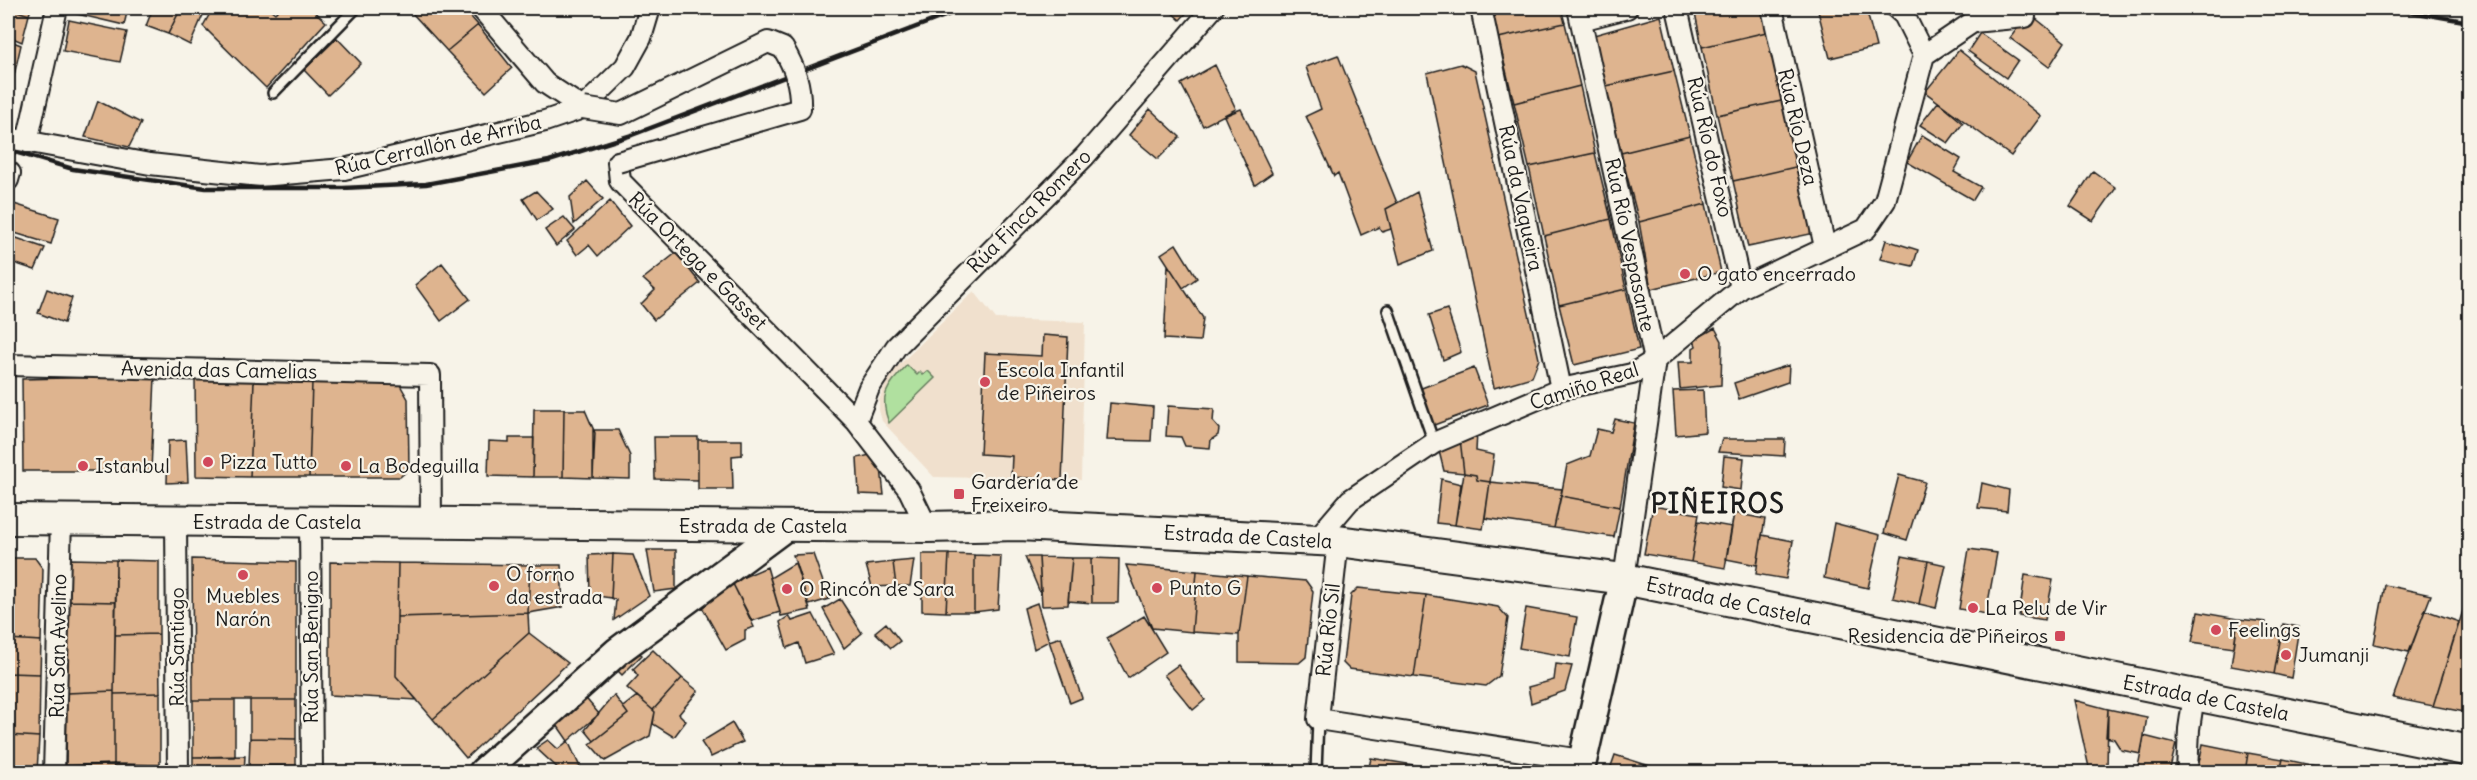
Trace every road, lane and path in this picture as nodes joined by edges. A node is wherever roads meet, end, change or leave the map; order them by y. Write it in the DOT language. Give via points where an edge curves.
graph roads {
  1 [pos="57,8"];
  2 [pos="356,8"];
  3 [pos="481,8"];
  4 [pos="650,8"];
  5 [pos="1214,8"];
  6 [pos="1481,8"];
  7 [pos="1627,8"];
  8 [pos="1677,8"];
  9 [pos="1772,8"];
  10 [pos="1896,8"];
  11 [pos="1580,14"];
  12 [pos="2025,17"];
  13 [pos="1924,55"];
  14 [pos="273,93"];
  15 [pos="583,108"];
  16 [pos="8,138"];
  17 [pos="27,142"];
  18 [pos="1825,247"];
  19 [pos="1741,288"];
  20 [pos="1388,310"];
  21 [pos="1655,360"];
  22 [pos="8,365"];
  23 [pos="1561,389"];
  24 [pos="856,421"];
  25 [pos="1434,443"];
  26 [pos="8,519"];
  27 [pos="61,520"];
  28 [pos="176,521"];
  29 [pos="310,521"];
  30 [pos="431,524"];
  31 [pos="787,526"];
  32 [pos="927,527"];
  33 [pos="1327,541"];
  34 [pos="1624,579"];
  35 [pos="2194,695"];
  36 [pos="1318,719"];
  37 [pos="2469,751"];
  38 [pos="1580,766"];
  39 [pos="54,772"];
  40 [pos="178,772"];
  41 [pos="312,772"];
  42 [pos="483,772"];
  43 [pos="1316,772"];
  44 [pos="2187,772"];
  1 -- 17 [label="street"];
  2 -- 14 [label="lane"];
  3 -- 15 [label="street, Rúa Ortega e Gasset" via="545,83"];
  4 -- 15 [label="street" via="641,38 625,67"];
  5 -- 24 [label="street, Rúa Finca Romero" via="1085,156 896,347 869,388"];
  6 -- 23 [label="street, Rúa da Vaqueira"];
  7 -- 11 [label="street"];
  8 -- 19 [label="street, Rúa Río do Foxo"];
  9 -- 18 [label="street, Rúa Río Deza"];
  10 -- 13 [label="street" via="1904,15"];
  11 -- 21 [label="street, Rúa Río Vespasante"];
  12 -- 13 [label="street" via="1973,22"];
  13 -- 18 [label="street, Camiño Real" via="1885,201 1866,229"];
  15 -- 17 [label="street, Rúa Cerrallón de Arriba" via="533,124 344,169 260,176 150,164"];
  15 -- 24 [label="street, Rúa Ortega e Gasset, bridge" via="621,114 768,42 783,48 801,89 800,109 618,162 620,181"];
  16 -- 17 [label="street, Rúa Cerrallón de Arriba"];
  18 -- 19 [label="street, Camiño Real"];
  19 -- 21 [label="street, Camiño Real"];
  20 -- 25 [label="lane"];
  21 -- 23 [label="street, Camiño Real" via="1632,374"];
  21 -- 34 [label="street, Rúa Río Vespasante"];
  22 -- 30 [label="street, Avenida das Camelias" via="430,375"];
  23 -- 25 [label="street, Camiño Real"];
  24 -- 32 [label="street, Rúa Ortega e Gasset" via="909,490"];
  25 -- 33 [label="street, Camiño Real" via="1350,500"];
  26 -- 27 [label="main road, Estrada de Castela"];
  27 -- 28 [label="main road, Estrada de Castela"];
  27 -- 39 [label="street, Rúa San Avelino"];
  28 -- 29 [label="main road, Estrada de Castela"];
  28 -- 40 [label="street, Rúa Santiago"];
  29 -- 30 [label="main road, Estrada de Castela"];
  29 -- 41 [label="street, Rúa San Benigno"];
  30 -- 31 [label="main road, Estrada de Castela"];
  31 -- 32 [label="main road, Estrada de Castela"];
  31 -- 42 [label="street" via="618,651"];
  32 -- 33 [label="main road, Estrada de Castela" via="1019,525"];
  33 -- 34 [label="main road, Estrada de Castela"];
  33 -- 36 [label="street, Rúa Río Sil"];
  34 -- 35 [label="main road, Estrada de Castela"];
  34 -- 38 [label="street"];
  35 -- 37 [label="main road, Estrada de Castela"];
  35 -- 44 [label="street"];
  36 -- 38 [label="street"];
  36 -- 43 [label="lane"];
}
